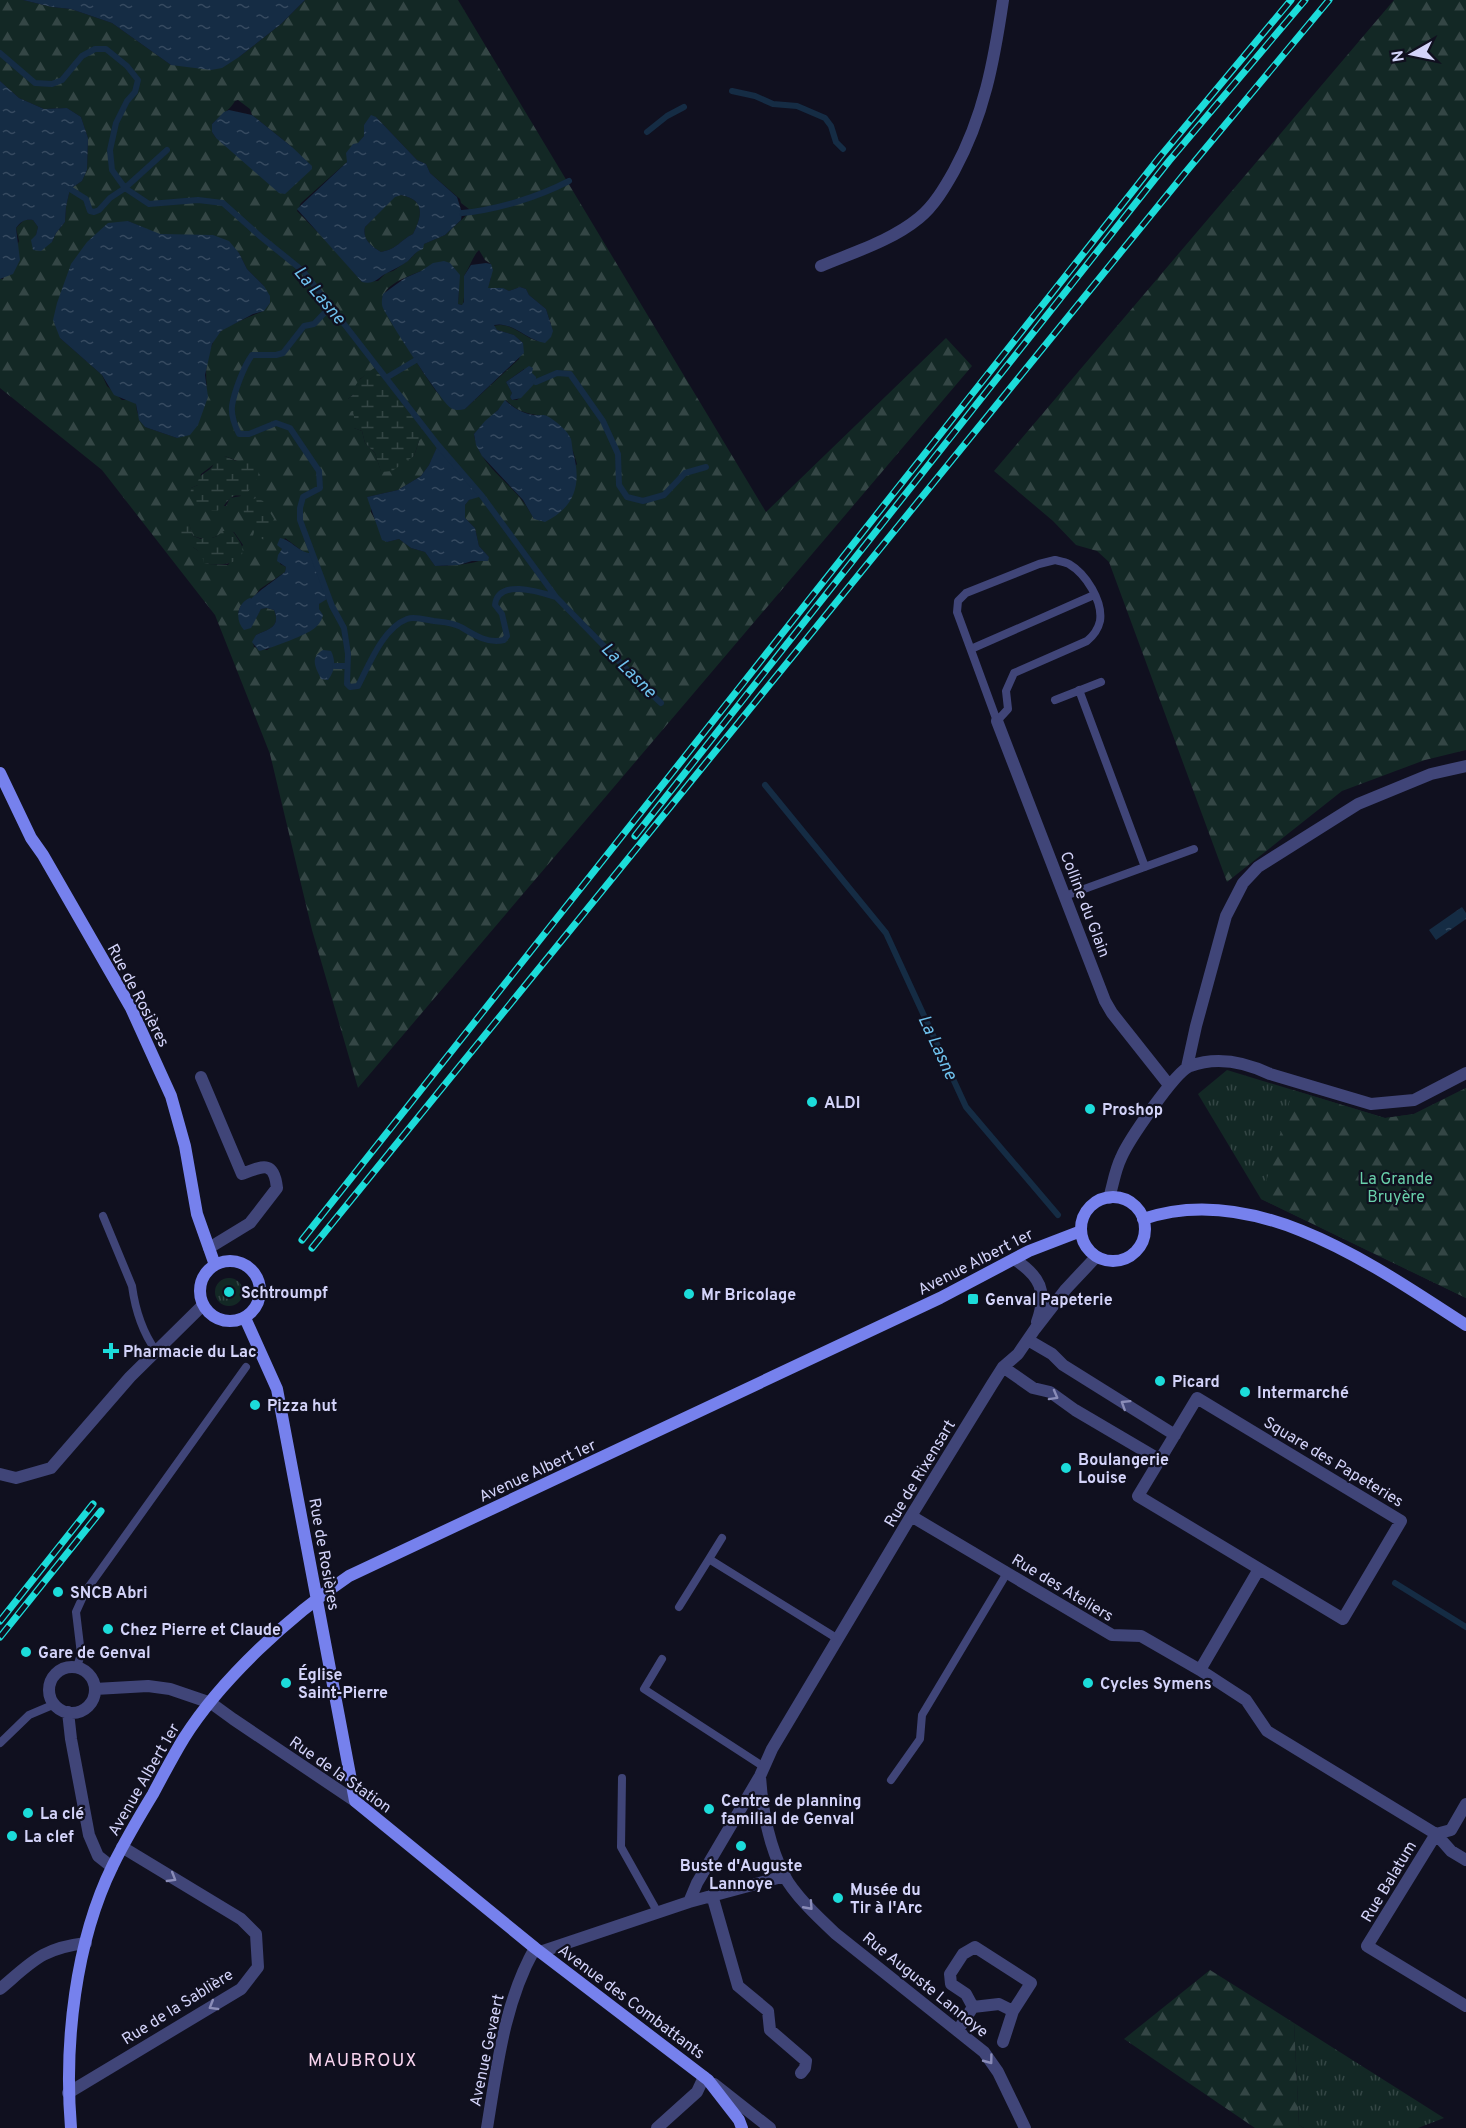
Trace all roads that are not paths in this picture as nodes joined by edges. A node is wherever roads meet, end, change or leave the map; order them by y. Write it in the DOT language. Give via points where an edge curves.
graph roads {
  1 [pos="1003,0"];
  2 [pos="821,266"];
  3 [pos="1094,595"];
  4 [pos="971,649"];
  5 [pos="1101,682"];
  6 [pos="1079,690"];
  7 [pos="1054,700"];
  8 [pos="997,721"];
  9 [pos="1466,766"];
  10 [pos="0,773"];
  11 [pos="1194,849"];
  12 [pos="1145,867"];
  13 [pos="1065,896"];
  14 [pos="1188,1067"];
  15 [pos="1466,1073"];
  16 [pos="201,1077"];
  17 [pos="1168,1084"];
  18 [pos="1109,1198"];
  19 [pos="103,1216"];
  20 [pos="1143,1218"];
  21 [pos="1081,1231"];
  22 [pos="209,1248"];
  23 [pos="1096,1257"];
  24 [pos="1014,1259"];
  25 [pos="215,1265"];
  26 [pos="203,1305"];
  27 [pos="245,1318"];
  28 [pos="1466,1325"];
  29 [pos="1035,1329"];
  30 [pos="1028,1340"];
  31 [pos="156,1351"];
  32 [pos="246,1367"];
  33 [pos="1004,1367"];
  34 [pos="1175,1435"];
  35 [pos="1160,1460"];
  36 [pos="0,1474"];
  37 [pos="911,1516"];
  38 [pos="722,1538"];
  39 [pos="710,1559"];
  40 [pos="1259,1569"];
  41 [pos="1007,1573"];
  42 [pos="316,1598"];
  43 [pos="679,1607"];
  44 [pos="838,1639"];
  45 [pos="662,1659"];
  46 [pos="76,1667"];
  47 [pos="1200,1671"];
  48 [pos="95,1689"];
  49 [pos="212,1702"];
  50 [pos="55,1704"];
  51 [pos="68,1712"];
  52 [pos="0,1743"];
  53 [pos="762,1772"];
  54 [pos="622,1778"];
  55 [pos="891,1780"];
  56 [pos="355,1801"];
  57 [pos="1466,1804"];
  58 [pos="1436,1834"];
  59 [pos="122,1847"];
  60 [pos="1466,1860"];
  61 [pos="112,1866"];
  62 [pos="785,1876"];
  63 [pos="712,1895"];
  64 [pos="689,1902"];
  65 [pos="658,1913"];
  66 [pos="86,1942"];
  67 [pos="538,1950"];
  68 [pos="0,1989"];
  69 [pos="1466,2006"];
  70 [pos="973,2007"];
  71 [pos="1013,2011"];
  72 [pos="958,2030"];
  73 [pos="1003,2042"];
  74 [pos="801,2073"];
  75 [pos="706,2078"];
  76 [pos="68,2093"];
  77 [pos="71,2128"];
  78 [pos="487,2128"];
  79 [pos="657,2128"];
  80 [pos="742,2128"];
  81 [pos="770,2128"];
  82 [pos="1025,2128"];
  1 -- 2 [label="street" via="993,64 979,115 968,147 945,188 921,217 892,236"];
  3 -- 4 [label="lane"];
  3 -- 4 [label="lane" via="1079,572 1068,563 1055,560 966,593 958,601 957,612"];
  3 -- 8 [label="lane" via="1100,621 1095,633 1087,641 1014,673 1006,691 1008,709"];
  4 -- 8 [label="lane"];
  5 -- 6 [label="lane"];
  6 -- 7 [label="lane"];
  6 -- 12 [label="lane"];
  8 -- 13 [label="street, Colline du Glain"];
  9 -- 14 [label="street" via="1431,774 1358,804 1258,867 1243,883 1226,916"];
  10 -- 22 [label="main road, Rue de Rosières" via="31,838 130,1008 171,1096 197,1214"];
  11 -- 12 [label="lane"];
  12 -- 13 [label="lane"];
  13 -- 17 [label="street, Colline du Glain" via="1108,1007"];
  14 -- 15 [label="street" via="1227,1061 1371,1104 1414,1100"];
  14 -- 17 [label="street"];
  16 -- 22 [label="street" via="242,1174 268,1167 274,1172 278,1188 250,1223"];
  17 -- 18 [label="street" via="1121,1157"];
  18 -- 20 [label="main road" via="1130,1202"];
  18 -- 21 [label="main road" via="1088,1209"];
  19 -- 31 [label="lane" via="132,1286 146,1334"];
  20 -- 23 [label="main road" via="1144,1234 1138,1248 1127,1258 1118,1262"];
  20 -- 28 [label="main road" via="1200,1210 1245,1213 1283,1224 1320,1238 1370,1265"];
  21 -- 23 [label="main road" via="1083,1241"];
  21 -- 24 [label="main road, Avenue Albert 1er"];
  22 -- 25 [label="main road, Rue de Rosières"];
  23 -- 29 [label="street, Rue de Rixensart"];
  24 -- 29 [label="street, Rue de Rixensart" via="1030,1270 1040,1284 1042,1307"];
  24 -- 42 [label="main road, Avenue Albert 1er" via="919,1308 349,1576"];
  25 -- 26 [label="main road" via="202,1278"];
  25 -- 27 [label="main road" via="229,1261 245,1264 256,1276 261,1291 257,1307"];
  26 -- 27 [label="main road" via="219,1320"];
  26 -- 31 [label="street"];
  27 -- 42 [label="main road, Rue de Rosières" via="277,1389"];
  29 -- 30 [label="street, Rue de Rixensart"];
  30 -- 33 [label="street, Rue de Rixensart"];
  34 -- 30 [label="street, one-way"];
  31 -- 36 [label="street" via="51,1468 16,1479"];
  32 -- 46 [label="lane" via="85,1592 76,1612 81,1654"];
  33 -- 35 [label="street, one-way" via="1033,1388 1050,1392"];
  33 -- 37 [label="street, Rue de Rixensart"];
  34 -- 35 [label="street, Square des Papeteries"];
  34 -- 40 [label="street, Square des Papeteries" via="1197,1398 1401,1521 1343,1619"];
  35 -- 40 [label="street, Square des Papeteries" via="1138,1496"];
  37 -- 41 [label="street, Rue des Ateliers"];
  37 -- 44 [label="street, Rue de Rixensart"];
  38 -- 39 [label="lane"];
  39 -- 43 [label="lane"];
  39 -- 44 [label="lane"];
  40 -- 47 [label="street"];
  41 -- 47 [label="street, Rue des Ateliers" via="1112,1635 1141,1636"];
  41 -- 55 [label="lane" via="922,1715 920,1739"];
  42 -- 49 [label="main road, Avenue Albert 1er" via="228,1681"];
  42 -- 56 [label="main road, Rue de Rosières"];
  44 -- 53 [label="street, Rue de Rixensart"];
  45 -- 53 [label="lane" via="644,1689"];
  46 -- 48 [label="street" via="90,1674"];
  46 -- 50 [label="street" via="62,1669 51,1680 50,1695"];
  47 -- 58 [label="street, Rue des Ateliers" via="1246,1700 1267,1731"];
  48 -- 49 [label="street, Rue de la Station" via="148,1686"];
  48 -- 51 [label="street" via="86,1708"];
  49 -- 56 [label="street, Rue de la Station"];
  49 -- 59 [label="main road, Avenue Albert 1er" via="185,1737"];
  50 -- 51 [label="street"];
  50 -- 52 [label="lane" via="29,1715"];
  51 -- 61 [label="street, Avenue Albert 1er" via="89,1835 98,1856"];
  53 -- 62 [label="street, Rue Auguste Lannoye" via="762,1804"];
  53 -- 64 [label="street, Rue de Rixensart"];
  54 -- 65 [label="lane" via="621,1847"];
  56 -- 67 [label="main road, Rue de la Station"];
  57 -- 58 [label="street, Rue Balatum" via="1451,1830"];
  58 -- 60 [label="street, Rue des Ateliers" via="1451,1851"];
  58 -- 69 [label="street, Rue Balatum" via="1367,1946"];
  59 -- 61 [label="main road, Avenue Albert 1er"];
  59 -- 76 [label="street, Rue de la Sablière, one-way" via="241,1919 256,1935 258,1967 241,1989"];
  61 -- 66 [label="main road, Avenue Albert 1er"];
  62 -- 63 [label="street"];
  62 -- 72 [label="street, Rue Auguste Lannoye, one-way" via="836,1934"];
  63 -- 64 [label="street"];
  63 -- 74 [label="street" via="738,1986 768,2011 770,2030 806,2061"];
  64 -- 65 [label="street"];
  65 -- 67 [label="street"];
  66 -- 68 [label="street" via="39,1955"];
  66 -- 76 [label="main road, Avenue Albert 1er" via="71,2021"];
  67 -- 75 [label="main road, Avenue des Combattants"];
  67 -- 78 [label="street, Avenue Gevaert" via="518,1980 504,2030"];
  70 -- 71 [label="street" via="999,2004"];
  70 -- 71 [label="street" via="966,1994 951,1984 950,1974 963,1954 975,1947 1031,1983"];
  70 -- 72 [label="street"];
  71 -- 73 [label="street"];
  72 -- 82 [label="street, Rue Auguste Lannoye, one-way" via="984,2052 998,2072"];
  75 -- 79 [label="street" via="697,2092"];
  75 -- 80 [label="main road"];
  75 -- 81 [label="street, Avenue des Combattants"];
  76 -- 77 [label="main road, Avenue Albert 1er"];
}
